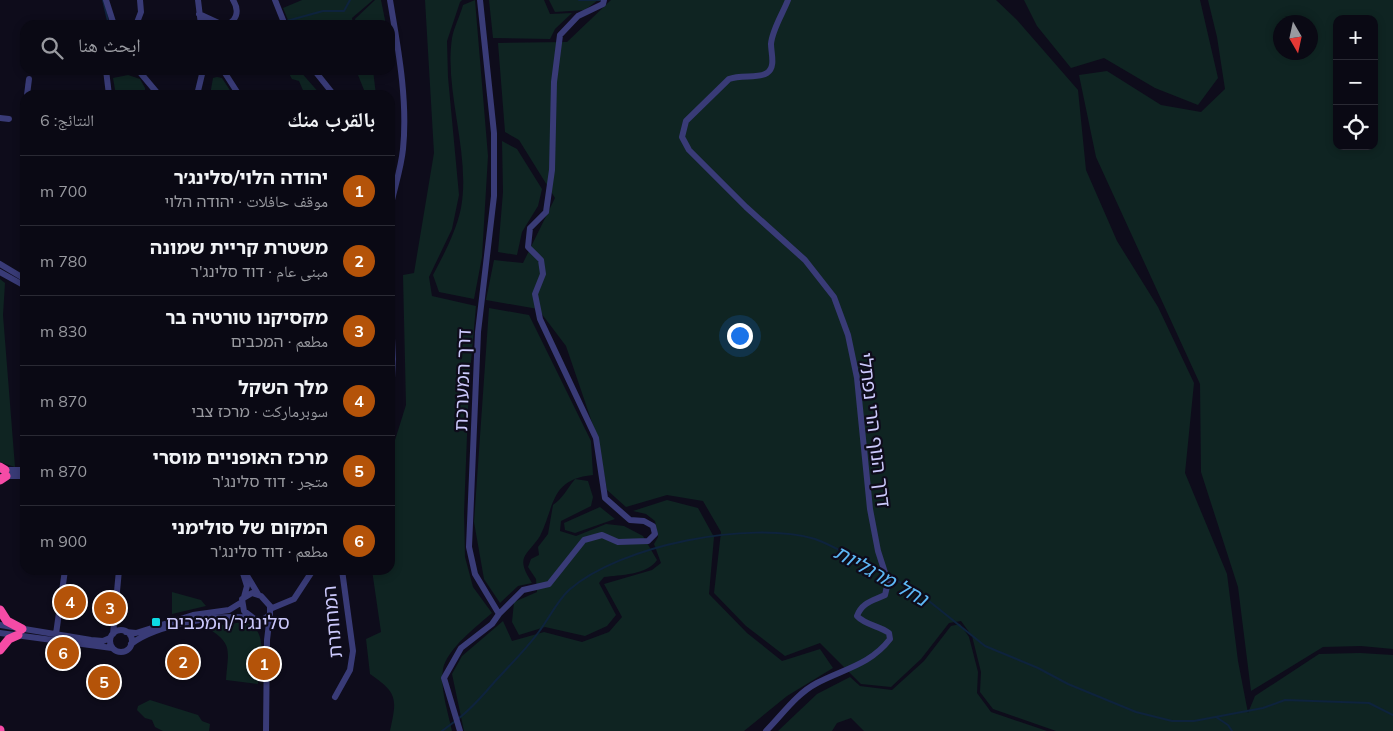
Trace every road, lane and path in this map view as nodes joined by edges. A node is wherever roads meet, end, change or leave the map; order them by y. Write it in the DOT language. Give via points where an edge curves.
graph roads {
  1 [pos="106,0"];
  2 [pos="136,0"];
  3 [pos="140,0"];
  4 [pos="198,0"];
  5 [pos="233,0"];
  6 [pos="275,0"];
  7 [pos="390,0"];
  8 [pos="480,0"];
  9 [pos="604,0"];
  10 [pos="788,0"];
  11 [pos="140,8"];
  12 [pos="200,14"];
  13 [pos="113,20"];
  14 [pos="137,20"];
  15 [pos="201,20"];
  16 [pos="213,20"];
  17 [pos="232,20"];
  18 [pos="283,20"];
  19 [pos="393,20"];
  20 [pos="395,32"];
  21 [pos="107,75"];
  22 [pos="142,75"];
  23 [pos="203,75"];
  24 [pos="226,75"];
  25 [pos="318,75"];
  26 [pos="29,79"];
  27 [pos="28,90"];
  28 [pos="108,90"];
  29 [pos="155,90"];
  30 [pos="199,90"];
  31 [pos="236,90"];
  32 [pos="330,90"];
  33 [pos="0,118"];
  34 [pos="9,119"];
  35 [pos="395,186"];
  36 [pos="0,264"];
  37 [pos="0,272"];
  38 [pos="20,276"];
  39 [pos="20,283"];
  40 [pos="20,471"];
  41 [pos="2,474"];
  42 [pos="20,476"];
  43 [pos="63,575"];
  44 [pos="119,575"];
  45 [pos="244,575"];
  46 [pos="246,575"];
  47 [pos="310,575"];
  48 [pos="343,575"];
  49 [pos="258,594"];
  50 [pos="243,599"];
  51 [pos="0,610"];
  52 [pos="270,612"];
  53 [pos="499,614"];
  54 [pos="116,617"];
  55 [pos="254,619"];
  56 [pos="0,625"];
  57 [pos="124,631"];
  58 [pos="20,632"];
  59 [pos="0,633"];
  60 [pos="56,634"];
  61 [pos="111,636"];
  62 [pos="267,642"];
  63 [pos="131,644"];
  64 [pos="112,648"];
  65 [pos="0,650"];
  66 [pos="335,696"];
  67 [pos="266,731"];
  68 [pos="460,731"];
  69 [pos="766,731"];
  1 -- 13 [label="street"];
  2 -- 11 [label="street"];
  3 -- 11 [label="street"];
  4 -- 12 [label="street"];
  5 -- 17 [label="street" via="238,11"];
  6 -- 18 [label="street"];
  7 -- 19 [label="street"];
  8 -- 53 [label="street, דרך המערכת" via="494,133 494,196 478,332 469,547 474,574"];
  9 -- 53 [label="street" via="603,4 578,16 560,34 554,82 552,170 546,212 530,228 528,247 541,260 543,274 535,294 540,319 596,438 605,498 630,520 644,521 653,526 655,534 648,541 637,542 618,542 602,535 584,540 549,584 523,590"];
  10 -- 69 [label="street, דרך הנוף הרי נפתלי" via="772,40 773,66 770,71 765,75 738,75 729,79 686,121 682,137 689,150 805,260 829,289 842,316 857,378 873,526 888,582 885,595 866,602 857,616 884,629 890,640 869,659 803,692"];
  11 -- 14 [label="street"];
  12 -- 15 [label="street"];
  12 -- 16 [label="street"];
  20 -- 35 [label="street" via="404,134"];
  21 -- 28 [label="street"];
  22 -- 29 [label="street"];
  23 -- 30 [label="street"];
  24 -- 31 [label="street"];
  25 -- 32 [label="street"];
  26 -- 27 [label="street"];
  33 -- 34 [label="street"];
  36 -- 38 [label="street"];
  37 -- 39 [label="street"];
  40 -- 41 [label="street"];
  41 -- 42 [label="street"];
  43 -- 60 [label="street"];
  44 -- 54 [label="street"];
  45 -- 50 [label="street" via="247,586"];
  46 -- 49 [label="street"];
  47 -- 52 [label="street" via="294,599"];
  48 -- 66 [label="street, המחתרת" via="353,651 350,670"];
  49 -- 50 [label="street" via="252,593"];
  49 -- 52 [label="street" via="268,603"];
  50 -- 55 [label="street" via="244,610"];
  50 -- 57 [label="street" via="233,609 193,615 136,633"];
  51 -- 58 [label="highway"];
  52 -- 55 [label="street" via="262,620"];
  52 -- 62 [label="street"];
  53 -- 68 [label="street" via="492,624 461,648 444,678"];
  54 -- 57 [label="street"];
  54 -- 61 [label="street"];
  55 -- 62 [label="street" via="262,626"];
  55 -- 63 [label="street" via="194,620"];
  56 -- 58 [label="street"];
  57 -- 61 [label="street"];
  57 -- 63 [label="street" via="131,638"];
  58 -- 59 [label="street"];
  58 -- 60 [label="street"];
  58 -- 64 [label="street"];
  58 -- 65 [label="highway" via="9,638"];
  60 -- 61 [label="street" via="98,640"];
  61 -- 64 [label="street"];
  62 -- 67 [label="street"];
  63 -- 64 [label="street" via="122,652"];
}
